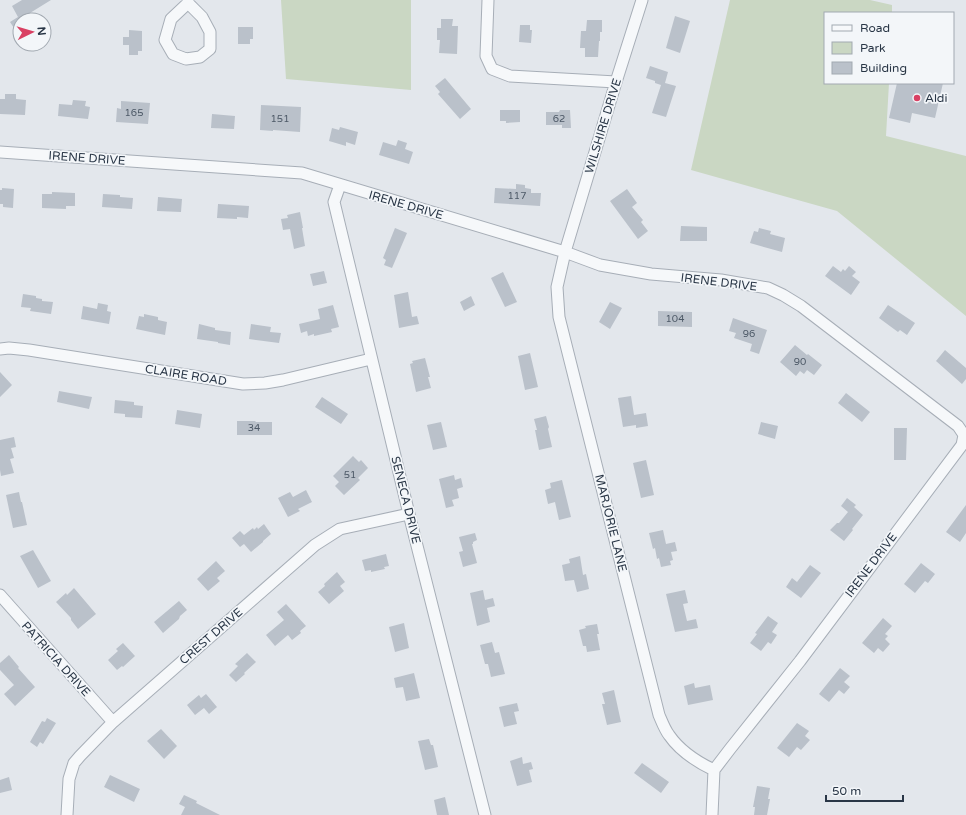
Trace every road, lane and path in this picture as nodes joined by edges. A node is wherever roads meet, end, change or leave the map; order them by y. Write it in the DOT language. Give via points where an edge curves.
graph roads {
  1 [pos="488,0"];
  2 [pos="642,0"];
  3 [pos="188,1"];
  4 [pos="616,82"];
  5 [pos="0,152"];
  6 [pos="340,185"];
  7 [pos="565,252"];
  8 [pos="0,349"];
  9 [pos="371,359"];
  10 [pos="409,514"];
  11 [pos="0,595"];
  12 [pos="113,722"];
  13 [pos="714,770"];
  14 [pos="67,815"];
  15 [pos="485,815"];
  16 [pos="712,815"];
  1 -- 4 [label="street" via="486,56 492,69 510,76"];
  2 -- 4 [label="street, WILSHIRE DRIVE"];
  3 -- 3 [label="street" via="202,17 210,32 210,49 200,57 186,59 173,54 165,40 171,19"];
  4 -- 7 [label="street, WILSHIRE DRIVE"];
  5 -- 6 [label="street, IRENE DRIVE" via="302,173"];
  6 -- 7 [label="street, IRENE DRIVE"];
  6 -- 9 [label="street, SENECA DRIVE" via="334,202"];
  7 -- 13 [label="street, MARJORIE LANE" via="557,287 559,317 659,715 668,735 698,762"];
  7 -- 13 [label="street, IRENE DRIVE" via="600,265 768,288 801,306 958,426 964,434 962,445 800,661"];
  8 -- 9 [label="street, CLAIRE ROAD" via="29,350 243,384 271,382"];
  9 -- 10 [label="street, SENECA DRIVE"];
  10 -- 12 [label="street, CREST DRIVE" via="340,529 315,545"];
  10 -- 15 [label="street, SENECA DRIVE"];
  11 -- 12 [label="street, PATRICIA DRIVE"];
  12 -- 14 [label="street, CREST DRIVE" via="74,763"];
  13 -- 16 [label="street"];
}
